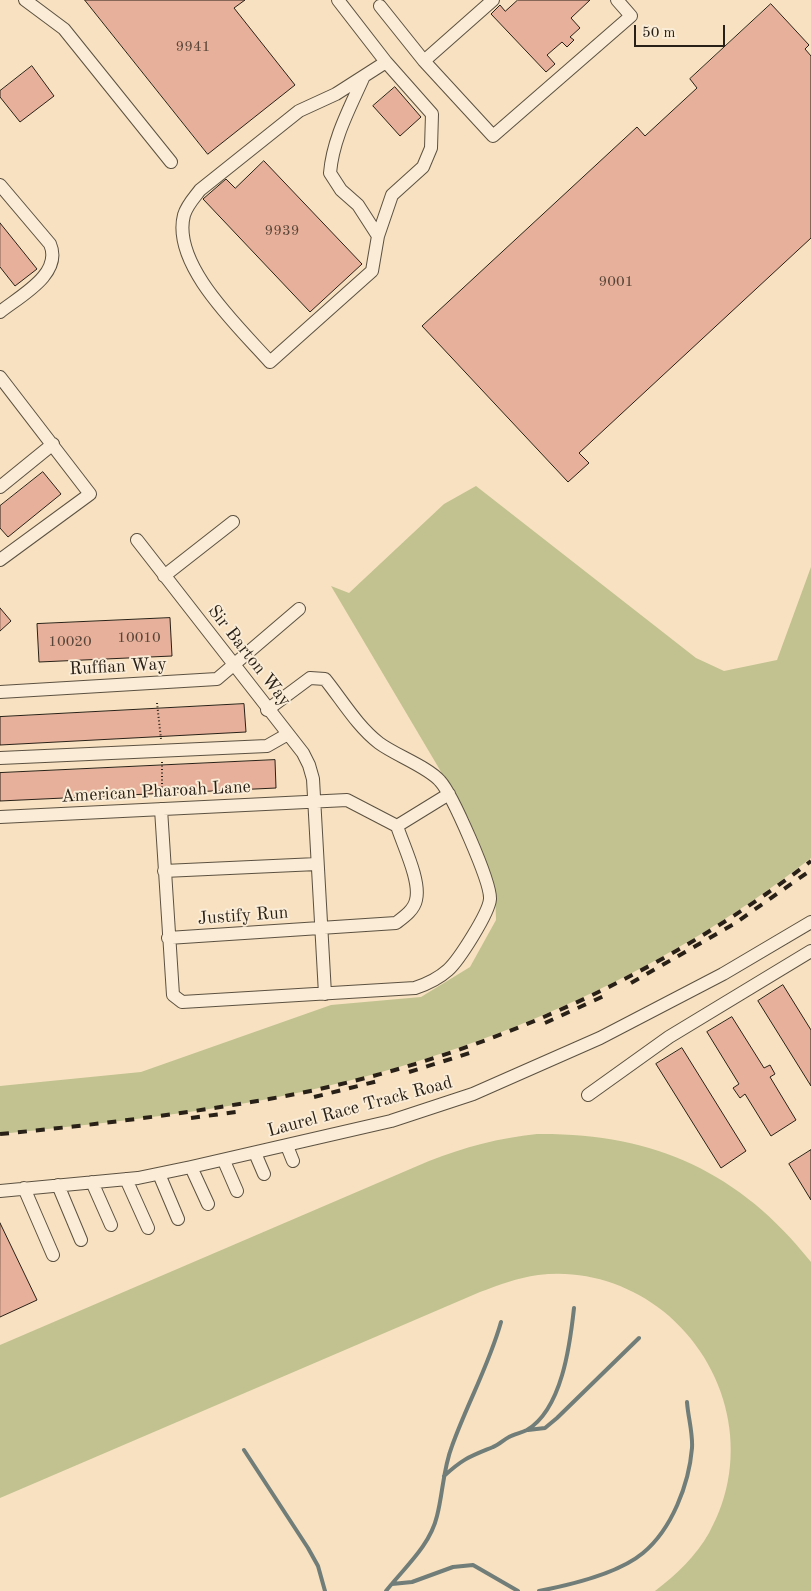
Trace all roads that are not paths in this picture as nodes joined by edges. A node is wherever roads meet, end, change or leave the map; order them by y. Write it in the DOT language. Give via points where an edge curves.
graph roads {
  1 [pos="25,0"];
  2 [pos="338,0"];
  3 [pos="493,0"];
  4 [pos="617,0"];
  5 [pos="380,6"];
  6 [pos="424,61"];
  7 [pos="386,62"];
  8 [pos="364,76"];
  9 [pos="171,162"];
  10 [pos="0,185"];
  11 [pos="378,236"];
  12 [pos="0,312"];
  13 [pos="0,377"];
  14 [pos="53,444"];
  15 [pos="0,487"];
  16 [pos="234,522"];
  17 [pos="137,540"];
  18 [pos="0,560"];
  19 [pos="164,576"];
  20 [pos="299,609"];
  21 [pos="233,664"];
  22 [pos="0,692"];
  23 [pos="267,710"];
  24 [pos="288,734"];
  25 [pos="0,758"];
  26 [pos="449,794"];
  27 [pos="313,802"];
  28 [pos="162,805"];
  29 [pos="0,817"];
  30 [pos="397,826"];
  31 [pos="317,864"];
  32 [pos="164,871"];
  33 [pos="811,922"];
  34 [pos="321,928"];
  35 [pos="168,938"];
  36 [pos="811,951"];
  37 [pos="325,994"];
  38 [pos="588,1094"];
  39 [pos="286,1146"];
  40 [pos="255,1153"];
  41 [pos="224,1161"];
  42 [pos="293,1161"];
  43 [pos="191,1167"];
  44 [pos="159,1174"];
  45 [pos="264,1174"];
  46 [pos="126,1179"];
  47 [pos="92,1182"];
  48 [pos="58,1185"];
  49 [pos="24,1188"];
  50 [pos="0,1191"];
  51 [pos="237,1191"];
  52 [pos="208,1204"];
  53 [pos="178,1219"];
  54 [pos="111,1225"];
  55 [pos="148,1228"];
  56 [pos="81,1240"];
  57 [pos="53,1254"];
  1 -- 9 [label="street" via="64,29"];
  2 -- 7 [label="street"];
  3 -- 6 [label="street"];
  4 -- 6 [label="street" via="631,16 493,136"];
  5 -- 6 [label="street"];
  7 -- 8 [label="street"];
  7 -- 11 [label="street" via="432,114 433,125 431,148 423,167 392,195"];
  8 -- 11 [label="street" via="341,128 332,154 330,173 358,205"];
  8 -- 11 [label="street" via="336,94 299,111 200,190 188,204 183,231 188,256 208,291 270,362 372,271"];
  10 -- 12 [label="street" via="54,253 47,273"];
  13 -- 14 [label="street"];
  14 -- 15 [label="street"];
  14 -- 18 [label="street" via="90,494"];
  16 -- 19 [label="street"];
  17 -- 19 [label="street, Sir Barton Way"];
  19 -- 21 [label="street, Sir Barton Way"];
  20 -- 21 [label="street, Ruffian Way"];
  21 -- 22 [label="street, Ruffian Way" via="217,679"];
  21 -- 23 [label="street, Sir Barton Way"];
  23 -- 24 [label="street, Sir Barton Way"];
  23 -- 26 [label="street" via="310,678 325,679 367,732 380,744 440,779"];
  24 -- 25 [label="street" via="268,746"];
  24 -- 27 [label="street, Sir Barton Way" via="309,765"];
  26 -- 30 [label="street"];
  26 -- 37 [label="street" via="484,874 490,897 488,912 449,970 433,982 415,988"];
  27 -- 28 [label="street, American Pharoah Lane"];
  27 -- 30 [label="street, American Pharoah Lane" via="347,800"];
  27 -- 31 [label="street, Sir Barton Way"];
  28 -- 29 [label="street, American Pharoah Lane"];
  28 -- 32 [label="street"];
  30 -- 34 [label="street, Justify Run" via="416,883 416,900 409,912 396,923"];
  31 -- 32 [label="street"];
  31 -- 34 [label="street, Sir Barton Way"];
  32 -- 35 [label="street"];
  33 -- 39 [label="street, Laurel Race Track Road" via="723,974 600,1038 473,1094 391,1121"];
  34 -- 35 [label="street, Justify Run"];
  34 -- 37 [label="street, Sir Barton Way"];
  35 -- 37 [label="street" via="172,995 182,1002"];
  36 -- 38 [label="street" via="669,1037"];
  39 -- 40 [label="street, Laurel Race Track Road"];
  39 -- 42 [label="street"];
  40 -- 41 [label="street, Laurel Race Track Road"];
  40 -- 45 [label="street"];
  41 -- 43 [label="street, Laurel Race Track Road"];
  41 -- 51 [label="street"];
  43 -- 44 [label="street, Laurel Race Track Road"];
  43 -- 52 [label="street"];
  44 -- 46 [label="street, Laurel Race Track Road"];
  44 -- 53 [label="street"];
  46 -- 47 [label="street, Laurel Race Track Road"];
  46 -- 55 [label="street"];
  47 -- 48 [label="street, Laurel Race Track Road"];
  47 -- 54 [label="street"];
  48 -- 49 [label="street, Laurel Race Track Road"];
  48 -- 56 [label="street"];
  49 -- 50 [label="street, Laurel Race Track Road"];
  49 -- 57 [label="street"];
}
